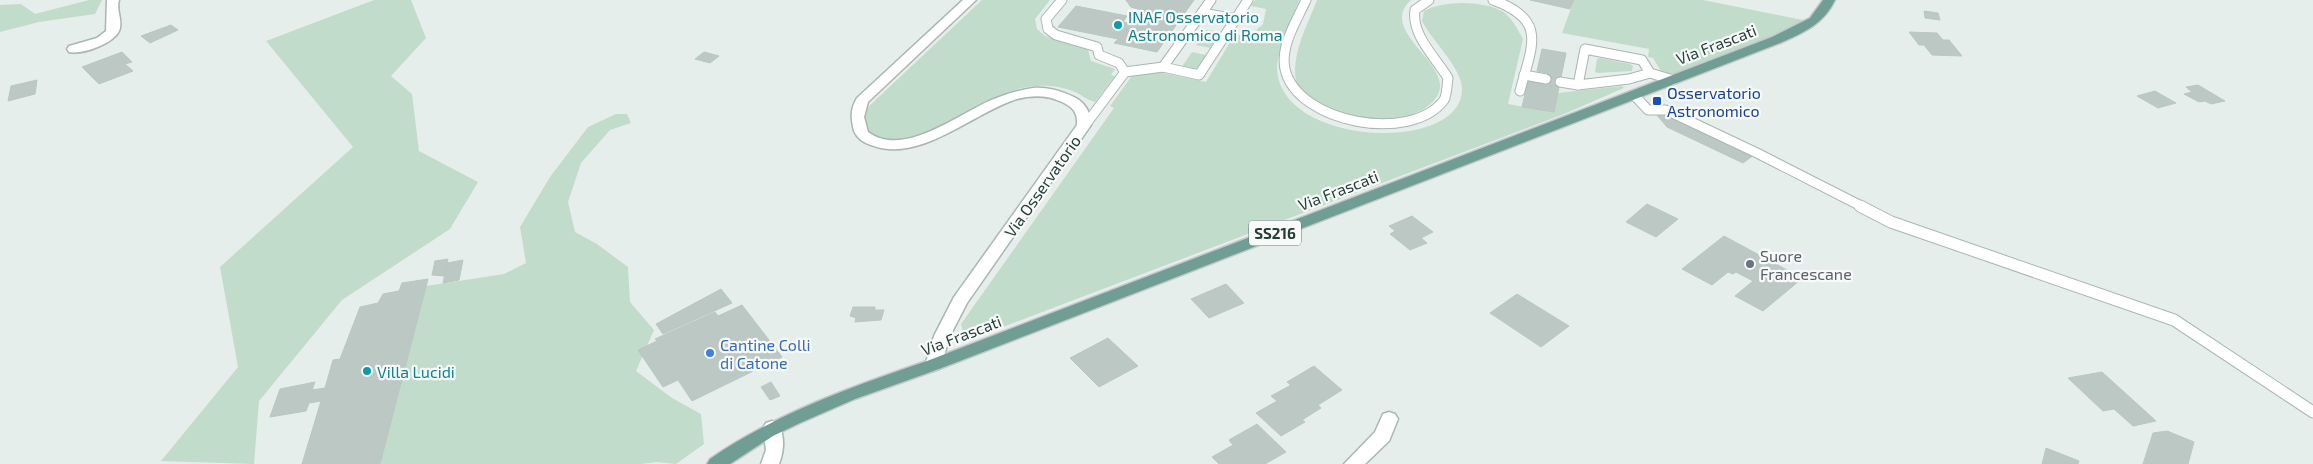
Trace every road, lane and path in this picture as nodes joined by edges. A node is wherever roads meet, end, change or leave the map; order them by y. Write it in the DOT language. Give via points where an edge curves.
graph roads {
  1 [pos="113,0"];
  2 [pos="970,0"];
  3 [pos="1062,0"];
  4 [pos="1211,0"];
  5 [pos="1248,0"];
  6 [pos="1306,0"];
  7 [pos="1429,0"];
  8 [pos="1493,0"];
  9 [pos="1829,0"];
  10 [pos="1202,12"];
  11 [pos="1236,19"];
  12 [pos="73,49"];
  13 [pos="1162,67"];
  14 [pos="1125,72"];
  15 [pos="1650,73"];
  16 [pos="1524,75"];
  17 [pos="1546,79"];
  18 [pos="1673,80"];
  19 [pos="1560,82"];
  20 [pos="1578,85"];
  21 [pos="1520,91"];
  22 [pos="1634,95"];
  23 [pos="1083,129"];
  24 [pos="933,365"];
  25 [pos="2313,412"];
  26 [pos="1389,419"];
  27 [pos="772,428"];
  28 [pos="716,464"];
  29 [pos="770,464"];
  30 [pos="1354,464"];
  1 -- 12 [label="street" via="111,6 116,27 113,33 98,42"];
  2 -- 23 [label="street, Via Osservatorio" via="862,101 857,117 862,134 887,145 916,142 1004,100 1037,93 1052,93 1073,102 1084,117"];
  3 -- 14 [label="lane" via="1046,19 1048,29 1056,35 1097,47 1099,55 1119,63"];
  4 -- 10 [label="lane"];
  5 -- 11 [label="lane"];
  6 -- 7 [label="lane" via="1285,55 1290,85 1307,102 1326,114 1350,121 1382,124 1427,115 1447,99 1448,78 1413,19 1415,10"];
  8 -- 16 [label="lane" via="1516,9 1528,19 1534,35"];
  9 -- 18 [label="main road, Via Frascati / SS216" via="1817,18 1790,34"];
  10 -- 11 [label="lane"];
  10 -- 13 [label="lane"];
  11 -- 13 [label="lane" via="1200,75"];
  13 -- 14 [label="lane"];
  14 -- 23 [label="lane"];
  15 -- 18 [label="lane"];
  15 -- 20 [label="lane"];
  15 -- 20 [label="lane" via="1642,60 1586,49"];
  16 -- 17 [label="lane"];
  16 -- 21 [label="lane"];
  18 -- 22 [label="main road, Via Frascati / SS216"];
  19 -- 20 [label="lane"];
  22 -- 24 [label="main road, Via Frascati / SS216"];
  22 -- 25 [label="lane" via="1648,110 1666,110 1890,222 2174,320"];
  23 -- 24 [label="street, Via Osservatorio" via="960,301 942,336"];
  24 -- 27 [label="main road, Via Frascati / SS216" via="836,400"];
  26 -- 30 [label="street" via="1383,436"];
  27 -- 28 [label="main road, Via Frascati / SS216"];
  27 -- 29 [label="street" via="775,450"];
}
